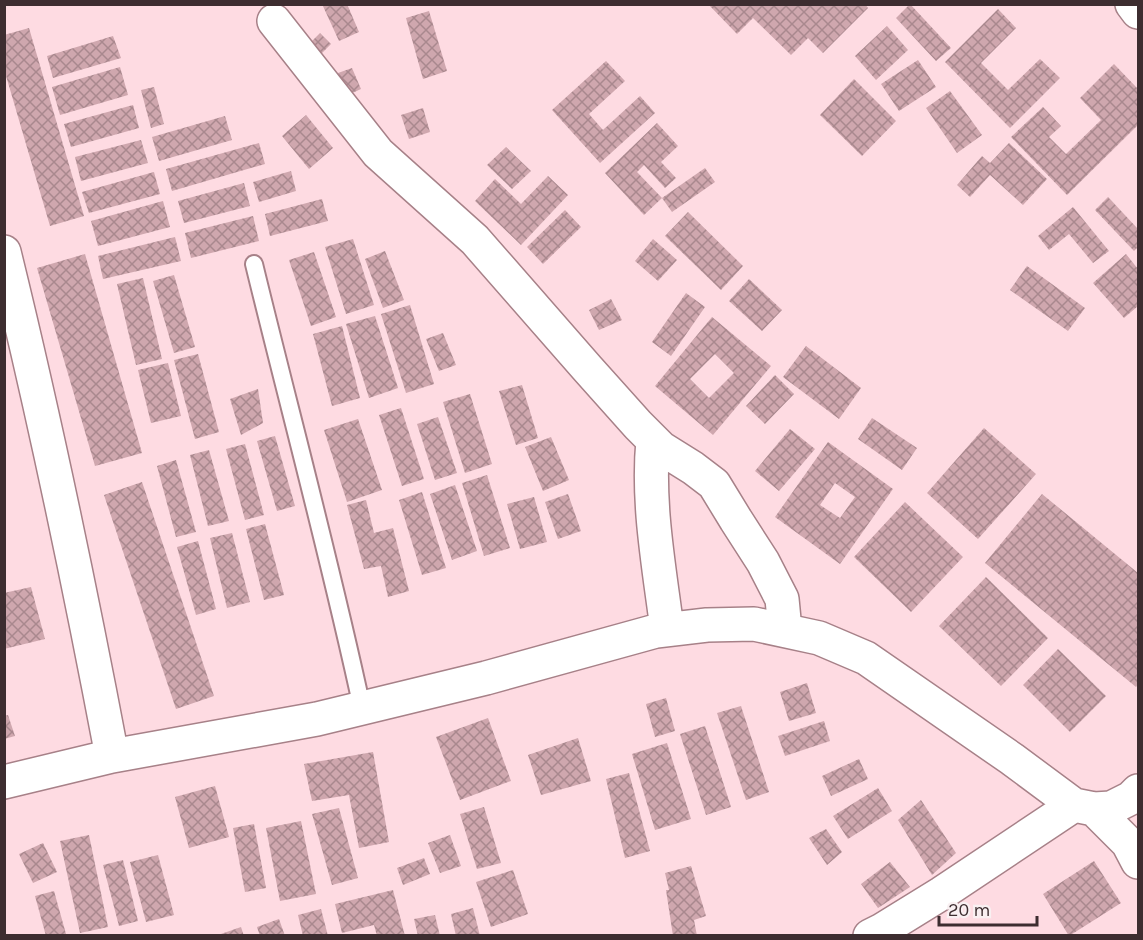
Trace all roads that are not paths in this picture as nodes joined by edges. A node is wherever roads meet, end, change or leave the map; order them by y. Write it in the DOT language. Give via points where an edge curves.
graph roads {
  1 [pos="1132,4"];
  2 [pos="1138,12"];
  3 [pos="274,21"];
  4 [pos="4,252"];
  5 [pos="255,264"];
  6 [pos="652,440"];
  7 [pos="667,629"];
  8 [pos="785,630"];
  9 [pos="362,708"];
  10 [pos="112,756"];
  11 [pos="4,782"];
  12 [pos="1138,791"];
  13 [pos="1084,807"];
  14 [pos="1138,862"];
  15 [pos="870,936"];
  1 -- 2 [label="street"];
  3 -- 6 [label="street" via="378,153 476,240"];
  4 -- 10 [label="street" via="74,558"];
  5 -- 9 [label="lane"];
  6 -- 7 [label="street" via="653,515"];
  6 -- 8 [label="street" via="714,484 764,562 782,599"];
  7 -- 8 [label="street" via="754,624"];
  7 -- 9 [label="street"];
  8 -- 13 [label="street" via="819,638 866,658"];
  9 -- 10 [label="street"];
  10 -- 11 [label="street"];
  12 -- 13 [label="street" via="1111,808"];
  13 -- 14 [label="street" via="1128,843"];
  13 -- 15 [label="street"];
}
